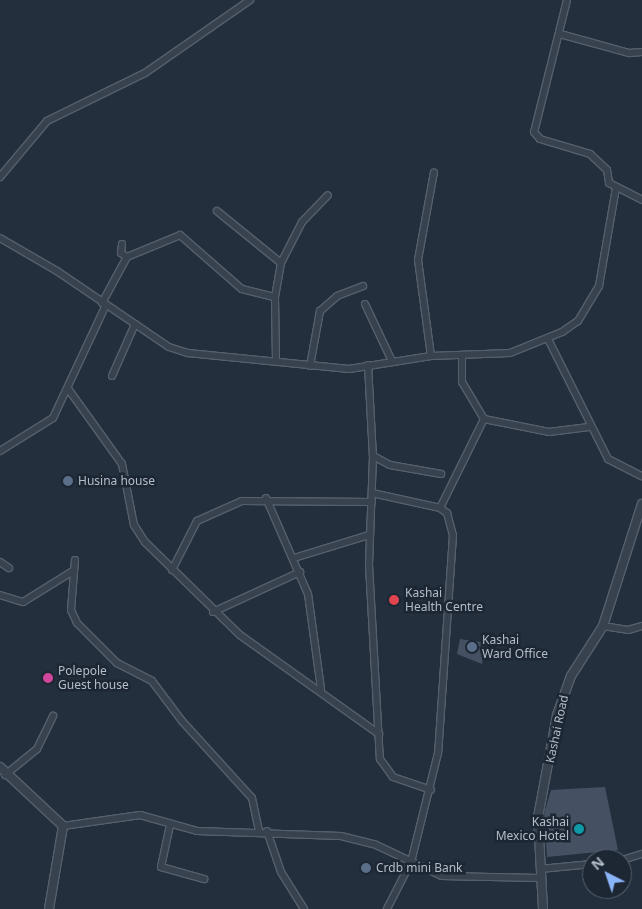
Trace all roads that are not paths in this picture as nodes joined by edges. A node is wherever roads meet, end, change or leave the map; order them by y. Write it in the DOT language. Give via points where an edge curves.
graph roads {
  1 [pos="250,0"];
  2 [pos="567,0"];
  3 [pos="560,34"];
  4 [pos="642,52"];
  5 [pos="434,172"];
  6 [pos="0,177"];
  7 [pos="616,188"];
  8 [pos="328,195"];
  9 [pos="642,200"];
  10 [pos="217,211"];
  11 [pos="0,238"];
  12 [pos="122,244"];
  13 [pos="127,257"];
  14 [pos="281,263"];
  15 [pos="363,286"];
  16 [pos="275,297"];
  17 [pos="104,304"];
  18 [pos="364,304"];
  19 [pos="134,324"];
  20 [pos="549,340"];
  21 [pos="431,356"];
  22 [pos="462,356"];
  23 [pos="276,361"];
  24 [pos="392,361"];
  25 [pos="368,365"];
  26 [pos="310,366"];
  27 [pos="112,376"];
  28 [pos="69,390"];
  29 [pos="484,419"];
  30 [pos="589,428"];
  31 [pos="0,451"];
  32 [pos="373,456"];
  33 [pos="441,474"];
  34 [pos="642,476"];
  35 [pos="372,493"];
  36 [pos="266,498"];
  37 [pos="372,502"];
  38 [pos="642,504"];
  39 [pos="440,508"];
  40 [pos="369,536"];
  41 [pos="294,558"];
  42 [pos="75,560"];
  43 [pos="0,562"];
  44 [pos="9,568"];
  45 [pos="172,570"];
  46 [pos="73,571"];
  47 [pos="300,572"];
  48 [pos="0,596"];
  49 [pos="213,612"];
  50 [pos="603,626"];
  51 [pos="642,626"];
  52 [pos="321,689"];
  53 [pos="53,716"];
  54 [pos="379,734"];
  55 [pos="0,767"];
  56 [pos="5,775"];
  57 [pos="431,790"];
  58 [pos="170,825"];
  59 [pos="63,826"];
  60 [pos="259,831"];
  61 [pos="267,831"];
  62 [pos="411,862"];
  63 [pos="582,865"];
  64 [pos="540,869"];
  65 [pos="540,878"];
  66 [pos="204,879"];
  67 [pos="49,909"];
  68 [pos="304,909"];
  69 [pos="387,909"];
  70 [pos="543,909"];
  1 -- 6 [label="street" via="145,73 47,121"];
  2 -- 3 [label="street"];
  3 -- 4 [label="street" via="629,53"];
  3 -- 7 [label="street" via="534,132 540,139 590,154"];
  5 -- 21 [label="street" via="418,260"];
  7 -- 9 [label="street"];
  7 -- 20 [label="street" via="599,286 578,321"];
  8 -- 14 [label="street" via="302,222"];
  10 -- 14 [label="street"];
  11 -- 17 [label="street"];
  12 -- 13 [label="street" via="121,253"];
  13 -- 16 [label="street" via="180,235 242,289"];
  13 -- 17 [label="street"];
  14 -- 16 [label="street"];
  15 -- 26 [label="street" via="337,296 320,311"];
  16 -- 23 [label="street"];
  17 -- 19 [label="street"];
  17 -- 28 [label="street"];
  18 -- 24 [label="street"];
  19 -- 23 [label="street" via="169,347 188,353"];
  19 -- 27 [label="street"];
  20 -- 22 [label="street" via="510,353"];
  20 -- 30 [label="street"];
  21 -- 22 [label="street"];
  21 -- 24 [label="street"];
  22 -- 29 [label="street" via="460,376"];
  23 -- 26 [label="street"];
  24 -- 25 [label="street"];
  25 -- 26 [label="street" via="349,369"];
  25 -- 32 [label="street"];
  28 -- 31 [label="street" via="42,429"];
  28 -- 45 [label="street" via="122,464 139,536"];
  29 -- 30 [label="street" via="542,431"];
  29 -- 39 [label="street"];
  30 -- 34 [label="street" via="608,459"];
  32 -- 33 [label="street" via="390,465"];
  32 -- 35 [label="street"];
  35 -- 37 [label="street"];
  35 -- 39 [label="street"];
  36 -- 37 [label="street"];
  36 -- 41 [label="street"];
  36 -- 45 [label="street" via="242,501 197,521"];
  37 -- 40 [label="street"];
  38 -- 50 [label="street, Kashai Road"];
  39 -- 57 [label="street" via="451,522 452,568 443,708"];
  40 -- 41 [label="street"];
  40 -- 54 [label="street"];
  41 -- 47 [label="street"];
  42 -- 46 [label="street"];
  43 -- 44 [label="street"];
  45 -- 49 [label="street"];
  46 -- 48 [label="street" via="23,602"];
  46 -- 60 [label="street" via="71,610 77,623 117,663 152,681 182,721 252,798"];
  47 -- 49 [label="street"];
  47 -- 52 [label="street" via="316,634"];
  49 -- 52 [label="street"];
  50 -- 51 [label="street" via="628,630"];
  50 -- 64 [label="street, Kashai Road" via="571,676 557,715 538,817"];
  52 -- 54 [label="street"];
  53 -- 56 [label="street" via="37,749"];
  54 -- 57 [label="street" via="380,758 389,774"];
  55 -- 56 [label="street"];
  56 -- 59 [label="street"];
  57 -- 62 [label="street"];
  58 -- 59 [label="street" via="126,815"];
  58 -- 60 [label="street" via="197,831"];
  58 -- 66 [label="street" via="161,867"];
  59 -- 67 [label="street"];
  60 -- 61 [label="street"];
  61 -- 62 [label="street" via="341,836 374,844"];
  61 -- 68 [label="street" via="281,872"];
  62 -- 65 [label="street" via="454,879"];
  62 -- 69 [label="street"];
  63 -- 64 [label="street"];
  64 -- 65 [label="street, Kashai Road"];
  65 -- 70 [label="street, Kashai Road"];
}
